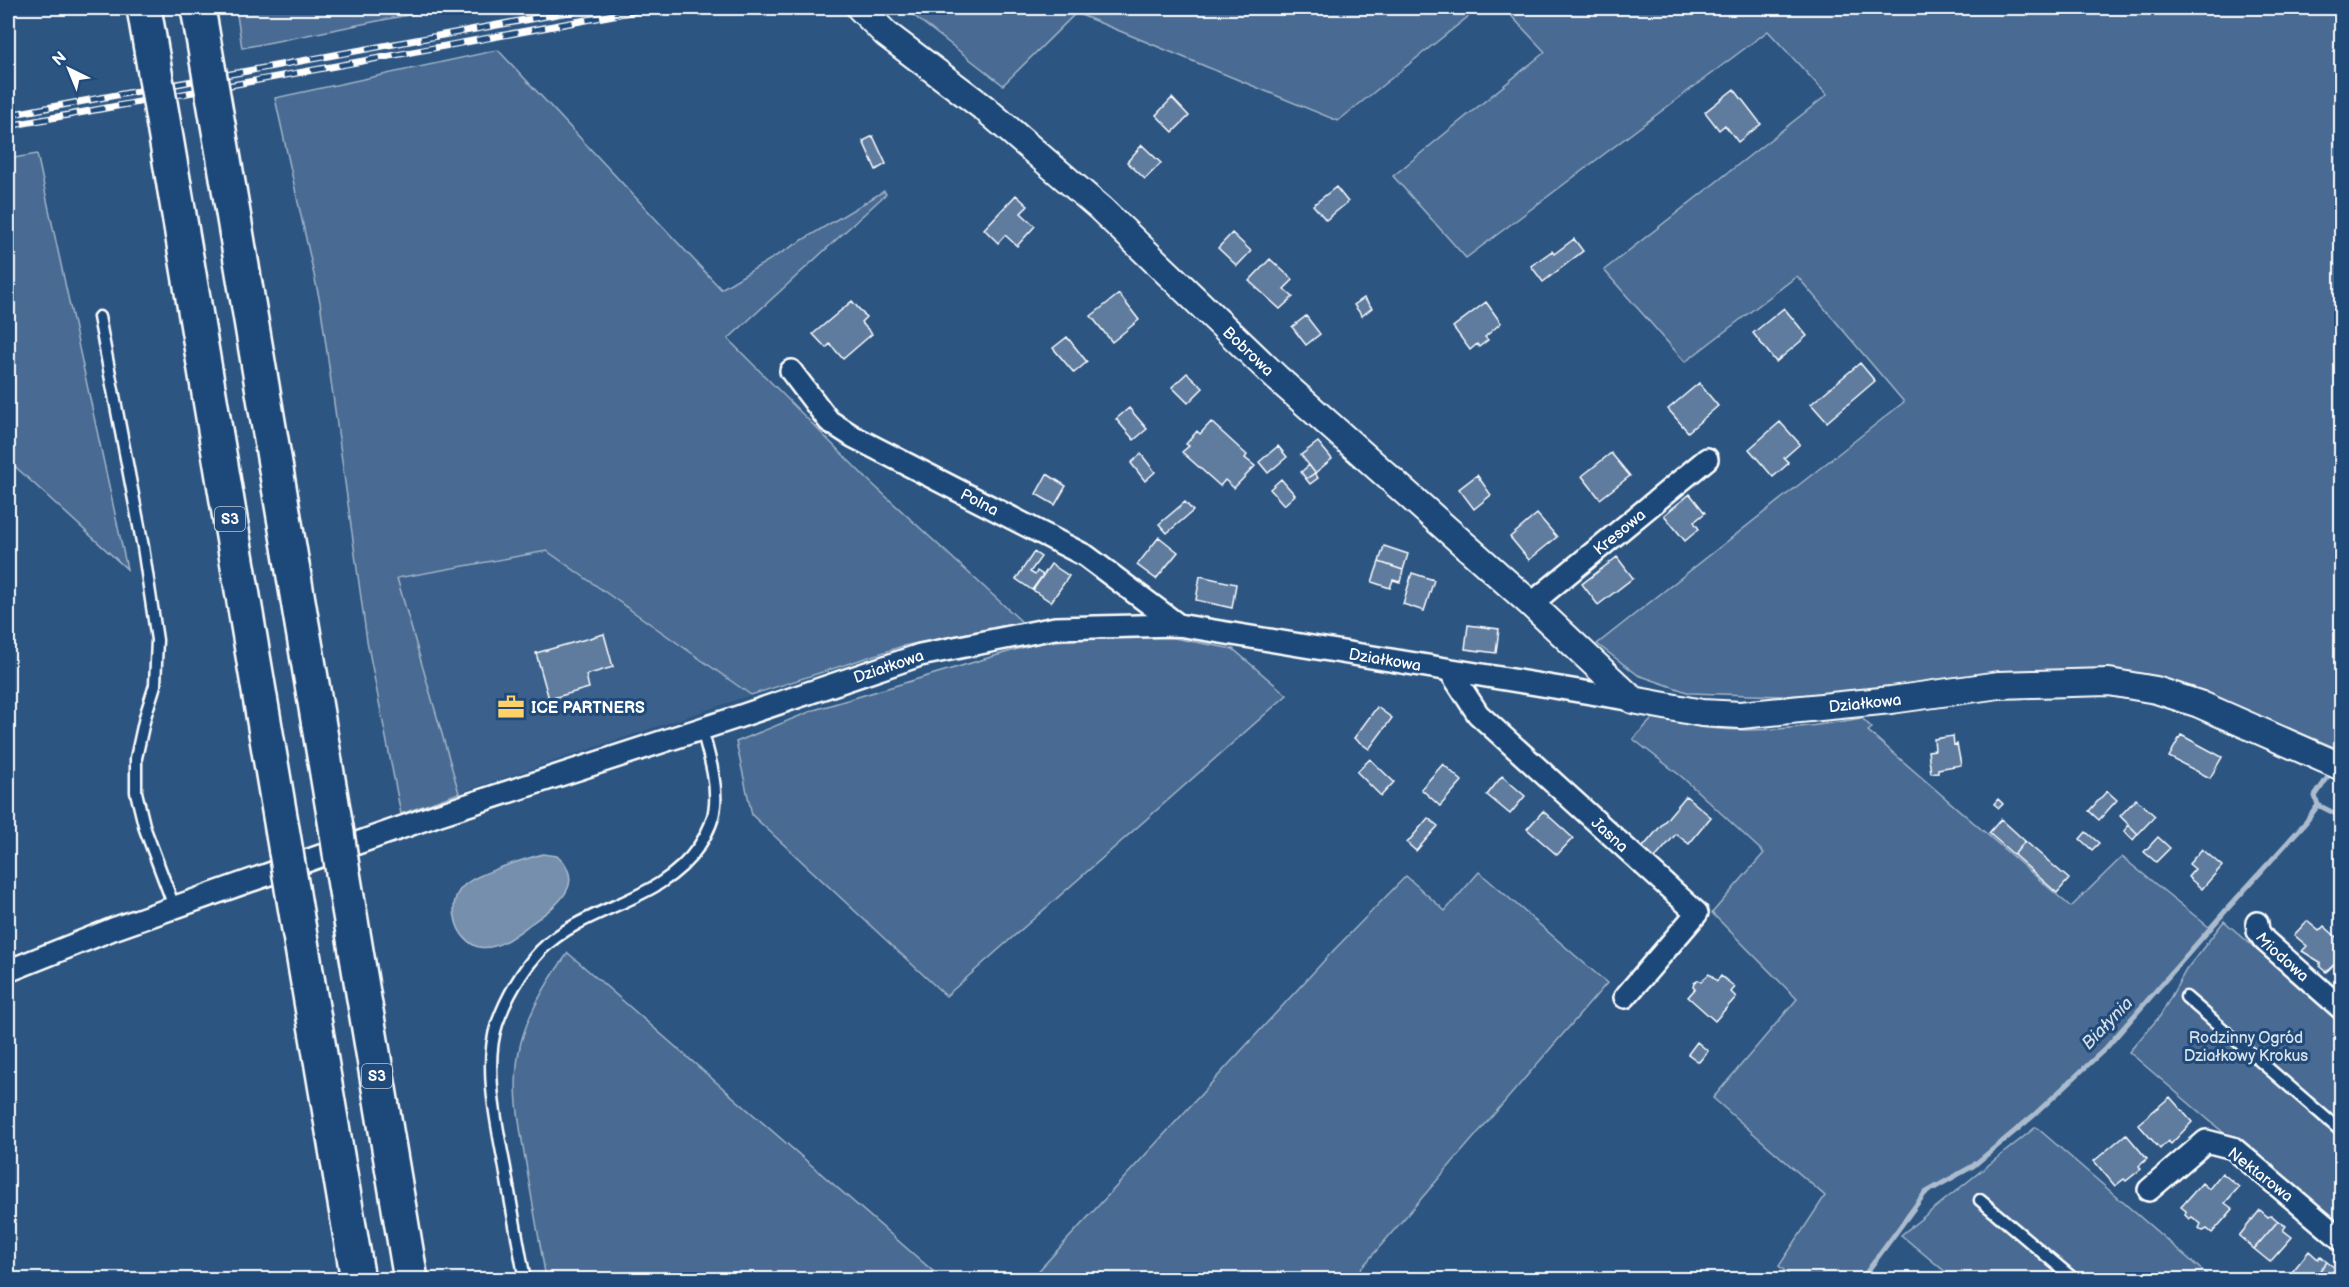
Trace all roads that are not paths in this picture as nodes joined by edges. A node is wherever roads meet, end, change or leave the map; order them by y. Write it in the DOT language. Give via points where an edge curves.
graph roads {
  1 [pos="144,8"];
  2 [pos="198,8"];
  3 [pos="860,8"];
  4 [pos="99,316"];
  5 [pos="791,371"];
  6 [pos="1707,459"];
  7 [pos="1531,604"];
  8 [pos="1178,625"];
  9 [pos="1450,671"];
  10 [pos="1633,700"];
  11 [pos="702,729"];
  12 [pos="2333,763"];
  13 [pos="176,909"];
  14 [pos="2257,923"];
  15 [pos="8,971"];
  16 [pos="1625,997"];
  17 [pos="2186,997"];
  18 [pos="2342,1009"];
  19 [pos="2342,1132"];
  20 [pos="2149,1190"];
  21 [pos="1980,1200"];
  22 [pos="2342,1240"];
  23 [pos="358,1280"];
  24 [pos="411,1280"];
  25 [pos="525,1280"];
  26 [pos="2075,1280"];
  1 -- 23 [label="highway, S3, bridge"];
  2 -- 24 [label="highway, S3, bridge"];
  3 -- 7 [label="street, Bobrowa" via="886,34 984,108 1100,208 1277,378"];
  4 -- 13 [label="lane" via="158,640 155,685 136,758 136,792 145,829"];
  5 -- 8 [label="street, Polna" via="829,421 1086,556"];
  6 -- 7 [label="street, Kresowa"];
  7 -- 10 [label="street, Bobrowa"];
  8 -- 9 [label="street, Działkowa"];
  8 -- 11 [label="street, Działkowa" via="1055,628 920,655"];
  9 -- 10 [label="street, Działkowa"];
  9 -- 16 [label="street, Jasna" via="1478,714 1697,913"];
  10 -- 12 [label="street, Działkowa" via="1702,713 1741,715 1999,685 2109,682 2156,690 2199,704"];
  11 -- 13 [label="street, Działkowa" via="436,815"];
  11 -- 25 [label="lane" via="712,768 715,805 708,833 688,863 663,884 570,929 542,950 516,984 496,1025 490,1071"];
  13 -- 15 [label="street, Działkowa" via="113,929"];
  14 -- 18 [label="street, Miodowa" via="2264,940"];
  17 -- 19 [label="lane"];
  20 -- 22 [label="street, Nektarowa" via="2206,1141 2233,1149"];
  21 -- 26 [label="lane"];
}
